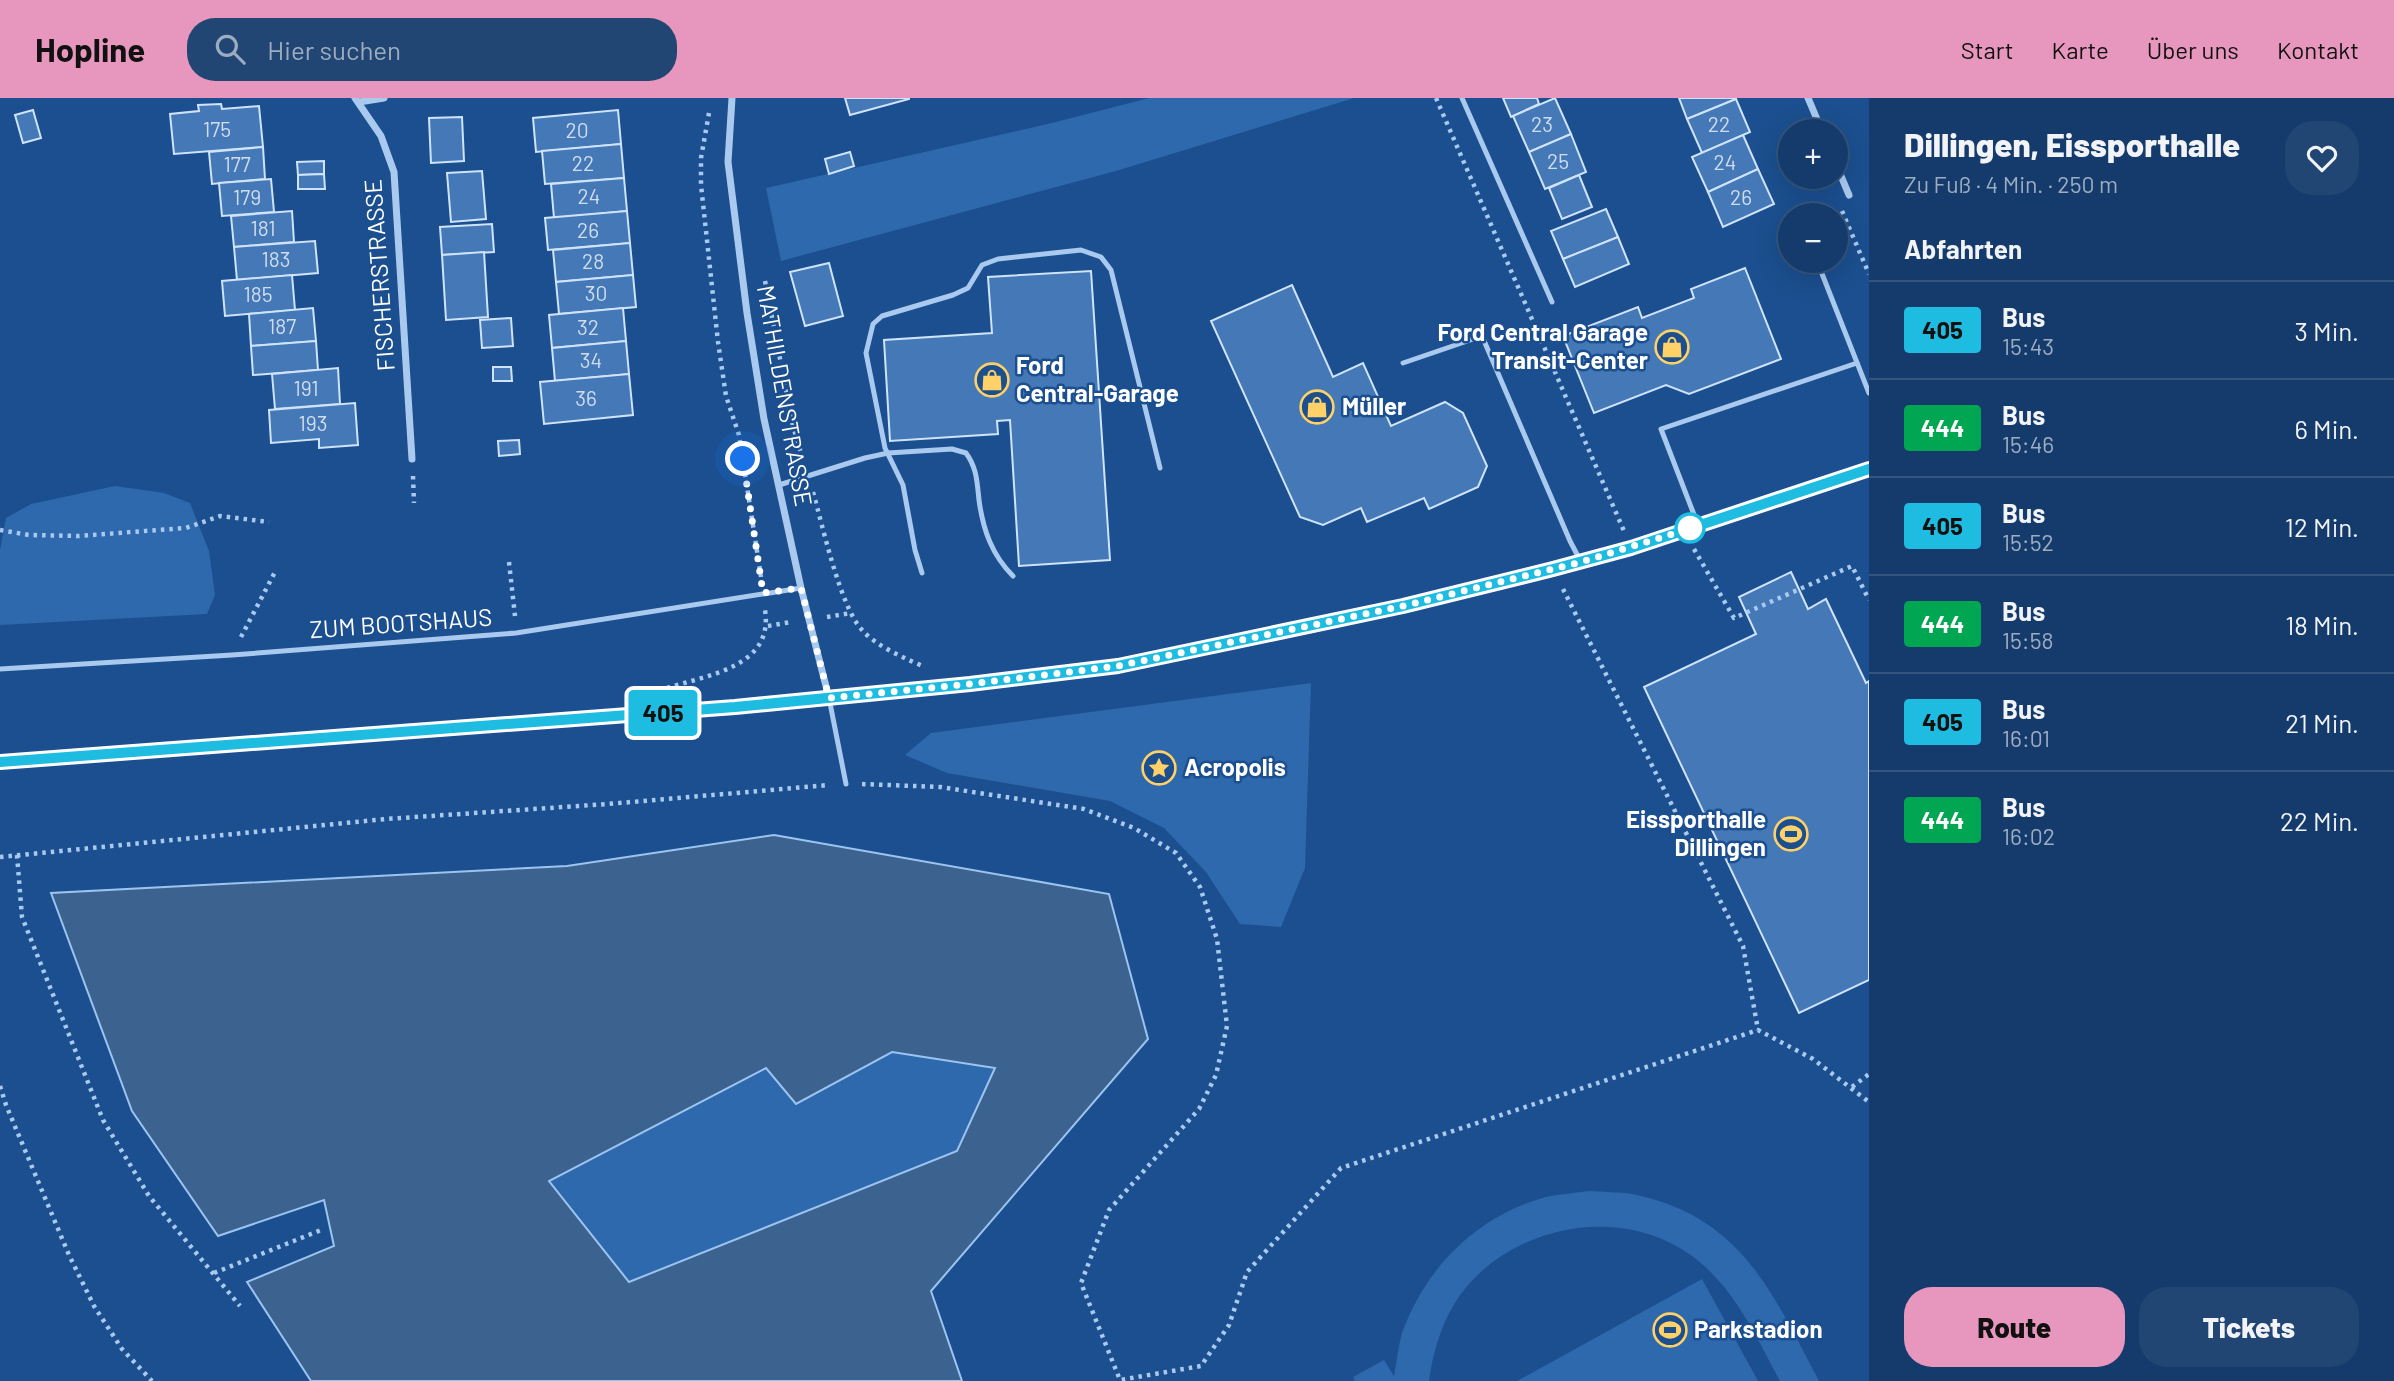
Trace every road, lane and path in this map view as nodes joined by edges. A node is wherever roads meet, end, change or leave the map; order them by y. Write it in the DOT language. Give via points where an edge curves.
graph roads {
  1 [pos="384,98"];
  2 [pos="732,98"];
  3 [pos="1436,98"];
  4 [pos="1462,98"];
  5 [pos="1808,98"];
  6 [pos="357,100"];
  7 [pos="710,110"];
  8 [pos="1817,119"];
  9 [pos="1846,189"];
  10 [pos="1849,195"];
  11 [pos="1822,273"];
  12 [pos="1869,274"];
  13 [pos="765,280"];
  14 [pos="1552,302"];
  15 [pos="1403,363"];
  16 [pos="1857,363"];
  17 [pos="1869,393"];
  18 [pos="888,453"];
  19 [pos="412,459"];
  20 [pos="1160,468"];
  21 [pos="1869,469"];
  22 [pos="808,477"];
  23 [pos="779,485"];
  24 [pos="414,503"];
  25 [pos="269,522"];
  26 [pos="1698,526"];
  27 [pos="0,530"];
  28 [pos="1683,530"];
  29 [pos="1631,548"];
  30 [pos="509,562"];
  31 [pos="1581,562"];
  32 [pos="1553,569"];
  33 [pos="275,572"];
  34 [pos="922,573"];
  35 [pos="1013,576"];
  36 [pos="801,588"];
  37 [pos="763,593"];
  38 [pos="1869,600"];
  39 [pos="516,633"];
  40 [pos="232,655"];
  41 [pos="0,669"];
  42 [pos="931,669"];
  43 [pos="665,689"];
  44 [pos="829,698"];
  45 [pos="0,762"];
  46 [pos="846,784"];
  47 [pos="17,855"];
  48 [pos="0,857"];
  49 [pos="1758,1030"];
  50 [pos="1869,1074"];
  51 [pos="0,1086"];
  52 [pos="1852,1087"];
  53 [pos="1869,1101"];
  54 [pos="321,1230"];
  55 [pos="214,1273"];
  56 [pos="240,1306"];
  57 [pos="1121,1380"];
  58 [pos="152,1381"];
  1 -- 6 [label="street"];
  2 -- 23 [label="street, MATHILDENSTRASSE" via="728,162 747,313"];
  3 -- 29 [label="path"];
  4 -- 14 [label="lane"];
  5 -- 8 [label="street"];
  6 -- 19 [label="street, FISCHERSTRASSE" via="381,136 394,172"];
  7 -- 37 [label="path" via="701,186 718,342 726,396 739,435"];
  9 -- 10 [label="street"];
  10 -- 12 [label="path" via="1840,207"];
  11 -- 16 [label="lane"];
  13 -- 22 [label="path" via="793,426"];
  15 -- 31 [label="lane" via="1482,335"];
  16 -- 17 [label="lane"];
  16 -- 26 [label="lane" via="1661,429"];
  18 -- 20 [label="lane" via="866,353 873,324 882,316 968,288 982,265 998,259 1081,250 1101,257 1111,270"];
  18 -- 22 [label="lane"];
  18 -- 34 [label="lane" via="903,485"];
  18 -- 35 [label="lane" via="952,449 966,453 975,465 985,532 999,561"];
  19 -- 24 [label="path"];
  21 -- 26 [label="street"];
  22 -- 23 [label="lane"];
  22 -- 42 [label="path" via="839,580 863,632 905,659"];
  23 -- 36 [label="street, MATHILDENSTRASSE"];
  25 -- 27 [label="path" via="220,516 187,528 78,536"];
  26 -- 28 [label="street"];
  28 -- 29 [label="street"];
  28 -- 38 [label="path" via="1734,618 1852,566"];
  29 -- 31 [label="street"];
  30 -- 39 [label="path"];
  31 -- 32 [label="street"];
  32 -- 44 [label="street" via="1118,666"];
  32 -- 49 [label="path" via="1744,946"];
  33 -- 40 [label="path"];
  36 -- 37 [label="lane, ZUM BOOTSHAUS"];
  36 -- 44 [label="street, MATHILDENSTRASSE"];
  37 -- 39 [label="lane, ZUM BOOTSHAUS"];
  37 -- 43 [label="path" via="768,625 762,645 750,658"];
  39 -- 40 [label="lane, ZUM BOOTSHAUS"];
  40 -- 41 [label="lane, ZUM BOOTSHAUS"];
  44 -- 45 [label="street"];
  44 -- 46 [label="lane"];
  46 -- 47 [label="path" via="386,819"];
  46 -- 57 [label="path" via="940,787 1084,809 1134,828 1177,853 1200,887 1217,939 1227,1026 1216,1075 1199,1109 1109,1210 1081,1283"];
  47 -- 48 [label="path"];
  47 -- 55 [label="path" via="22,917 103,1120 149,1196"];
  49 -- 52 [label="path" via="1813,1059"];
  49 -- 57 [label="path" via="1341,1168 1247,1272 1229,1325 1200,1366"];
  50 -- 52 [label="path"];
  51 -- 58 [label="path" via="94,1306 122,1349"];
  52 -- 53 [label="path"];
  54 -- 55 [label="path"];
  55 -- 56 [label="path"];
}
